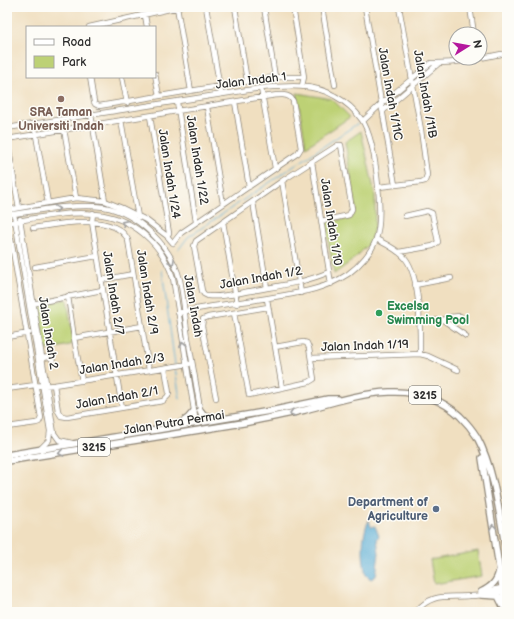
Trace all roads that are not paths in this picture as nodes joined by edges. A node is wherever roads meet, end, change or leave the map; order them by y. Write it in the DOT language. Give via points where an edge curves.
graph roads {
  1 [pos="178,7"];
  2 [pos="206,7"];
  3 [pos="235,7"];
  4 [pos="264,7"];
  5 [pos="293,7"];
  6 [pos="322,7"];
  7 [pos="365,7"];
  8 [pos="399,7"];
  9 [pos="470,7"];
  10 [pos="144,15"];
  11 [pos="113,24"];
  12 [pos="97,26"];
  13 [pos="147,26"];
  14 [pos="473,26"];
  15 [pos="500,54"];
  16 [pos="488,56"];
  17 [pos="448,62"];
  18 [pos="438,64"];
  19 [pos="275,77"];
  20 [pos="304,77"];
  21 [pos="90,78"];
  22 [pos="122,78"];
  23 [pos="156,78"];
  24 [pos="412,78"];
  25 [pos="247,81"];
  26 [pos="335,85"];
  27 [pos="219,86"];
  28 [pos="302,86"];
  29 [pos="413,86"];
  30 [pos="261,88"];
  31 [pos="191,91"];
  32 [pos="221,94"];
  33 [pos="159,96"];
  34 [pos="263,97"];
  35 [pos="127,102"];
  36 [pos="177,102"];
  37 [pos="235,102"];
  38 [pos="381,104"];
  39 [pos="207,107"];
  40 [pos="376,108"];
  41 [pos="128,109"];
  42 [pos="179,111"];
  43 [pos="383,111"];
  44 [pos="91,114"];
  45 [pos="150,116"];
  46 [pos="120,120"];
  47 [pos="363,121"];
  48 [pos="34,124"];
  49 [pos="93,124"];
  50 [pos="7,128"];
  51 [pos="64,129"];
  52 [pos="35,134"];
  53 [pos="7,139"];
  54 [pos="312,162"];
  55 [pos="275,168"];
  56 [pos="282,182"];
  57 [pos="395,185"];
  58 [pos="249,187"];
  59 [pos="379,187"];
  60 [pos="76,198"];
  61 [pos="105,201"];
  62 [pos="253,202"];
  63 [pos="48,203"];
  64 [pos="223,204"];
  65 [pos="19,208"];
  66 [pos="7,210"];
  67 [pos="16,214"];
  68 [pos="93,214"];
  69 [pos="7,215"];
  70 [pos="138,215"];
  71 [pos="404,216"];
  72 [pos="17,221"];
  73 [pos="321,221"];
  74 [pos="92,222"];
  75 [pos="138,222"];
  76 [pos="196,222"];
  77 [pos="223,222"];
  78 [pos="7,223"];
  79 [pos="33,228"];
  80 [pos="136,229"];
  81 [pos="7,233"];
  82 [pos="167,236"];
  83 [pos="376,240"];
  84 [pos="415,249"];
  85 [pos="399,252"];
  86 [pos="97,256"];
  87 [pos="403,256"];
  88 [pos="35,267"];
  89 [pos="329,272"];
  90 [pos="133,274"];
  91 [pos="451,278"];
  92 [pos="101,280"];
  93 [pos="299,282"];
  94 [pos="331,284"];
  95 [pos="415,285"];
  96 [pos="267,288"];
  97 [pos="102,290"];
  98 [pos="236,293"];
  99 [pos="301,293"];
  100 [pos="68,296"];
  101 [pos="267,299"];
  102 [pos="31,304"];
  103 [pos="237,304"];
  104 [pos="268,307"];
  105 [pos="184,311"];
  106 [pos="178,313"];
  107 [pos="234,313"];
  108 [pos="460,316"];
  109 [pos="443,320"];
  110 [pos="420,321"];
  111 [pos="142,326"];
  112 [pos="35,331"];
  113 [pos="109,332"];
  114 [pos="26,333"];
  115 [pos="466,336"];
  116 [pos="7,337"];
  117 [pos="74,338"];
  118 [pos="275,347"];
  119 [pos="420,354"];
  120 [pos="42,358"];
  121 [pos="311,358"];
  122 [pos="54,361"];
  123 [pos="190,364"];
  124 [pos="168,367"];
  125 [pos="149,370"];
  126 [pos="458,370"];
  127 [pos="117,375"];
  128 [pos="82,381"];
  129 [pos="35,385"];
  130 [pos="54,385"];
  131 [pos="44,386"];
  132 [pos="282,388"];
  133 [pos="7,389"];
  134 [pos="216,398"];
  135 [pos="343,399"];
  136 [pos="122,408"];
  137 [pos="197,410"];
  138 [pos="223,418"];
  139 [pos="200,424"];
  140 [pos="223,426"];
  141 [pos="7,427"];
  142 [pos="172,428"];
  143 [pos="182,432"];
  144 [pos="73,443"];
  145 [pos="41,448"];
  146 [pos="482,450"];
  147 [pos="7,455"];
  148 [pos="7,461"];
  149 [pos="507,557"];
  150 [pos="500,566"];
  151 [pos="505,589"];
  152 [pos="481,593"];
  153 [pos="415,612"];
  154 [pos="506,612"];
  1 -- 10 [label="street"];
  1 -- 31 [label="street"];
  2 -- 27 [label="street"];
  3 -- 25 [label="street"];
  4 -- 19 [label="street"];
  5 -- 20 [label="street"];
  6 -- 26 [label="street"];
  7 -- 38 [label="street, Jalan Indah 1/11C"];
  8 -- 24 [label="street, Jalan Indah /11B"];
  9 -- 14 [label="street"];
  10 -- 11 [label="street"];
  10 -- 13 [label="street"];
  11 -- 12 [label="street"];
  15 -- 16 [label="street"];
  17 -- 18 [label="street"];
  18 -- 24 [label="street" via="431,63"];
  18 -- 29 [label="street"];
  19 -- 20 [label="street"];
  19 -- 25 [label="street"];
  20 -- 28 [label="street"];
  21 -- 35 [label="street" via="94,102 97,105"];
  22 -- 35 [label="street"];
  23 -- 33 [label="street"];
  24 -- 29 [label="street, Jalan Indah /11B"];
  24 -- 38 [label="street"];
  25 -- 27 [label="street"];
  27 -- 31 [label="street"];
  27 -- 32 [label="street"];
  28 -- 30 [label="street, Jalan Indah 1"];
  28 -- 47 [label="street, Jalan Indah 1" via="334,95 352,108"];
  29 -- 43 [label="street"];
  29 -- 57 [label="street, Jalan Indah /11B" via="428,175 425,181"];
  30 -- 32 [label="street, Jalan Indah 1"];
  30 -- 34 [label="street"];
  31 -- 33 [label="street"];
  32 -- 36 [label="street, Jalan Indah 1"];
  33 -- 35 [label="street"];
  34 -- 37 [label="street"];
  34 -- 55 [label="street"];
  34 -- 55 [label="street" via="291,96 301,145 298,153"];
  35 -- 41 [label="street"];
  36 -- 41 [label="street, Jalan Indah 1"];
  36 -- 42 [label="street, Jalan Indah 1/22"];
  37 -- 39 [label="street"];
  37 -- 58 [label="street"];
  38 -- 40 [label="street"];
  38 -- 43 [label="street, Jalan Indah 1/11C"];
  39 -- 42 [label="street"];
  39 -- 64 [label="street"];
  40 -- 43 [label="street"];
  40 -- 47 [label="street"];
  41 -- 44 [label="street, Jalan Indah 1"];
  42 -- 45 [label="street"];
  42 -- 76 [label="street, Jalan Indah 1/22"];
  43 -- 57 [label="street, Jalan Indah 1/11C"];
  44 -- 48 [label="street, Jalan Indah 1"];
  44 -- 49 [label="street"];
  45 -- 46 [label="street"];
  45 -- 82 [label="street, Jalan Indah 1/24" via="169,233"];
  46 -- 49 [label="street"];
  46 -- 70 [label="street"];
  47 -- 59 [label="street, Jalan Indah 1" via="371,144"];
  48 -- 50 [label="street, Jalan Indah 1"];
  48 -- 52 [label="street"];
  49 -- 51 [label="street"];
  49 -- 61 [label="street"];
  51 -- 52 [label="street"];
  51 -- 60 [label="street"];
  52 -- 53 [label="street"];
  52 -- 63 [label="street"];
  53 -- 65 [label="street"];
  54 -- 56 [label="street"];
  54 -- 73 [label="street, Jalan Indah 1/10"];
  54 -- 73 [label="street" via="341,145 352,209 349,215"];
  55 -- 58 [label="street"];
  56 -- 62 [label="street"];
  56 -- 93 [label="street"];
  57 -- 59 [label="street"];
  58 -- 64 [label="street"];
  59 -- 83 [label="street, Jalan Indah 1" via="379,223"];
  60 -- 61 [label="street"];
  60 -- 63 [label="street"];
  61 -- 70 [label="street"];
  62 -- 77 [label="street"];
  62 -- 96 [label="street"];
  63 -- 65 [label="street"];
  64 -- 76 [label="street"];
  65 -- 66 [label="street"];
  67 -- 69 [label="street, Jalan Indah"];
  67 -- 72 [label="street, Jalan Indah 2"];
  67 -- 75 [label="street, Jalan Indah, one-way" via="94,207 114,210"];
  68 -- 72 [label="street, Jalan Indah" via="56,215"];
  68 -- 74 [label="street, Jalan Indah 2/7"];
  80 -- 68 [label="street, Jalan Indah, one-way" via="117,219"];
  70 -- 75 [label="street"];
  70 -- 82 [label="street"];
  71 -- 84 [label="street" via="427,211 434,215 438,242 433,246"];
  72 -- 78 [label="street, Jalan Indah"];
  72 -- 102 [label="street, Jalan Indah 2"];
  73 -- 89 [label="street, Jalan Indah 1/10"];
  74 -- 79 [label="street"];
  74 -- 86 [label="street, Jalan Indah 2/7"];
  74 -- 90 [label="street, Jalan Indah 2/9" via="119,230 126,236"];
  75 -- 80 [label="street"];
  75 -- 105 [label="street, Jalan Indah, one-way" via="158,240 174,265 180,280"];
  76 -- 82 [label="street" via="181,233 174,243"];
  77 -- 98 [label="street"];
  77 -- 98 [label="street, Jalan Indah 1/2" via="198,240 194,246 204,294 212,296"];
  80 -- 106 [label="street, Jalan Indah" via="149,238 170,270"];
  81 -- 114 [label="street" via="11,239"];
  83 -- 85 [label="street"];
  83 -- 94 [label="street, Jalan Indah 1" via="361,262"];
  84 -- 85 [label="street"];
  84 -- 87 [label="street"];
  85 -- 87 [label="street"];
  86 -- 88 [label="street"];
  86 -- 92 [label="street, Jalan Indah 2/7"];
  87 -- 95 [label="street" via="410,266"];
  89 -- 93 [label="street, Jalan Indah 1/2"];
  89 -- 94 [label="street, Jalan Indah 1/10"];
  90 -- 92 [label="street"];
  90 -- 111 [label="street, Jalan Indah 2/9"];
  91 -- 95 [label="street"];
  92 -- 97 [label="street, Jalan Indah 2/7"];
  93 -- 96 [label="street, Jalan Indah 1/2"];
  93 -- 99 [label="street"];
  94 -- 99 [label="street, Jalan Indah 1"];
  95 -- 110 [label="street"];
  96 -- 98 [label="street, Jalan Indah 1/2"];
  97 -- 100 [label="street"];
  97 -- 113 [label="street, Jalan Indah 2/7"];
  98 -- 103 [label="street"];
  99 -- 101 [label="street, Jalan Indah 1"];
  100 -- 102 [label="street"];
  100 -- 117 [label="street"];
  101 -- 103 [label="street, Jalan Indah 1"];
  101 -- 104 [label="street"];
  102 -- 112 [label="street, Jalan Indah 2"];
  103 -- 105 [label="street, Jalan Indah 1"];
  104 -- 107 [label="street"];
  104 -- 118 [label="street"];
  105 -- 106 [label="street, Jalan Indah 1"];
  105 -- 123 [label="street, Jalan Indah"];
  123 -- 106 [label="street, Jalan Indah, one-way"];
  107 -- 132 [label="street" via="248,394"];
  107 -- 134 [label="street" via="208,317 201,322"];
  108 -- 109 [label="street"];
  109 -- 110 [label="street"];
  109 -- 115 [label="street"];
  110 -- 119 [label="street"];
  111 -- 113 [label="street"];
  111 -- 125 [label="street, Jalan Indah 2/9"];
  112 -- 114 [label="street"];
  112 -- 120 [label="street, Jalan Indah 2"];
  112 -- 131 [label="street, Jalan Indah 2"];
  113 -- 117 [label="street"];
  113 -- 127 [label="street, Jalan Indah 2/7"];
  114 -- 116 [label="street"];
  114 -- 129 [label="street"];
  117 -- 128 [label="street"];
  118 -- 121 [label="street" via="305,342 308,344"];
  118 -- 132 [label="street"];
  119 -- 121 [label="street, Jalan Indah 1/19"];
  119 -- 126 [label="street"];
  120 -- 122 [label="street" via="50,357"];
  120 -- 131 [label="street, Jalan Indah 2"];
  121 -- 132 [label="street" via="314,376 311,381"];
  123 -- 124 [label="street, Jalan Indah 2/3"];
  123 -- 137 [label="street, Jalan Indah"];
  124 -- 125 [label="street, Jalan Indah 2/3"];
  124 -- 136 [label="street, Jalan Indah 2/1" via="169,393 166,399"];
  125 -- 127 [label="street, Jalan Indah 2/3"];
  127 -- 128 [label="street, Jalan Indah 2/3"];
  127 -- 136 [label="street, Jalan Indah 2/7"];
  128 -- 130 [label="street, Jalan Indah 2/3"];
  129 -- 131 [label="street, Jalan Indah 2/3"];
  129 -- 133 [label="street, Jalan Indah 2/3"];
  129 -- 141 [label="street" via="40,420 36,423"];
  130 -- 131 [label="street, Jalan Indah 2/3"];
  130 -- 136 [label="street, Jalan Indah 2/1" via="58,411 63,417"];
  131 -- 144 [label="street, Jalan Indah 2" via="54,433 59,440"];
  131 -- 145 [label="street, Jalan Indah 2" via="50,438"];
  135 -- 138 [label="main road, Jalan Putra Permai / 3215" via="328,399"];
  135 -- 140 [label="main road, Jalan Putra Permai / 3215, one-way" via="281,416"];
  135 -- 146 [label="main road, Jalan Putra Permai / 3215" via="393,392 422,394 442,402 460,416 473,431"];
  137 -- 138 [label="main road" via="207,416"];
  137 -- 139 [label="street, Jalan Indah"];
  137 -- 142 [label="main road"];
  138 -- 139 [label="main road, Jalan Putra Permai / 3215"];
  139 -- 140 [label="main road"];
  139 -- 142 [label="main road, Jalan Putra Permai / 3215"];
  139 -- 143 [label="main road" via="197,428"];
  140 -- 143 [label="main road, Jalan Putra Permai / 3215"];
  142 -- 144 [label="main road, Jalan Putra Permai / 3215"];
  143 -- 148 [label="main road, Jalan Putra Permai / 3215, one-way"];
  144 -- 145 [label="main road, Jalan Putra Permai / 3215"];
  145 -- 147 [label="main road, Jalan Putra Permai / 3215"];
  146 -- 149 [label="main road, 3215" via="494,488"];
  150 -- 146 [label="main road, 3215, one-way"];
  150 -- 151 [label="main road, 3215"];
  150 -- 152 [label="main road" via="494,584"];
  151 -- 152 [label="street"];
  151 -- 154 [label="main road, 3215"];
  152 -- 153 [label="street" via="434,598"];
  152 -- 154 [label="main road" via="498,596"];
}
